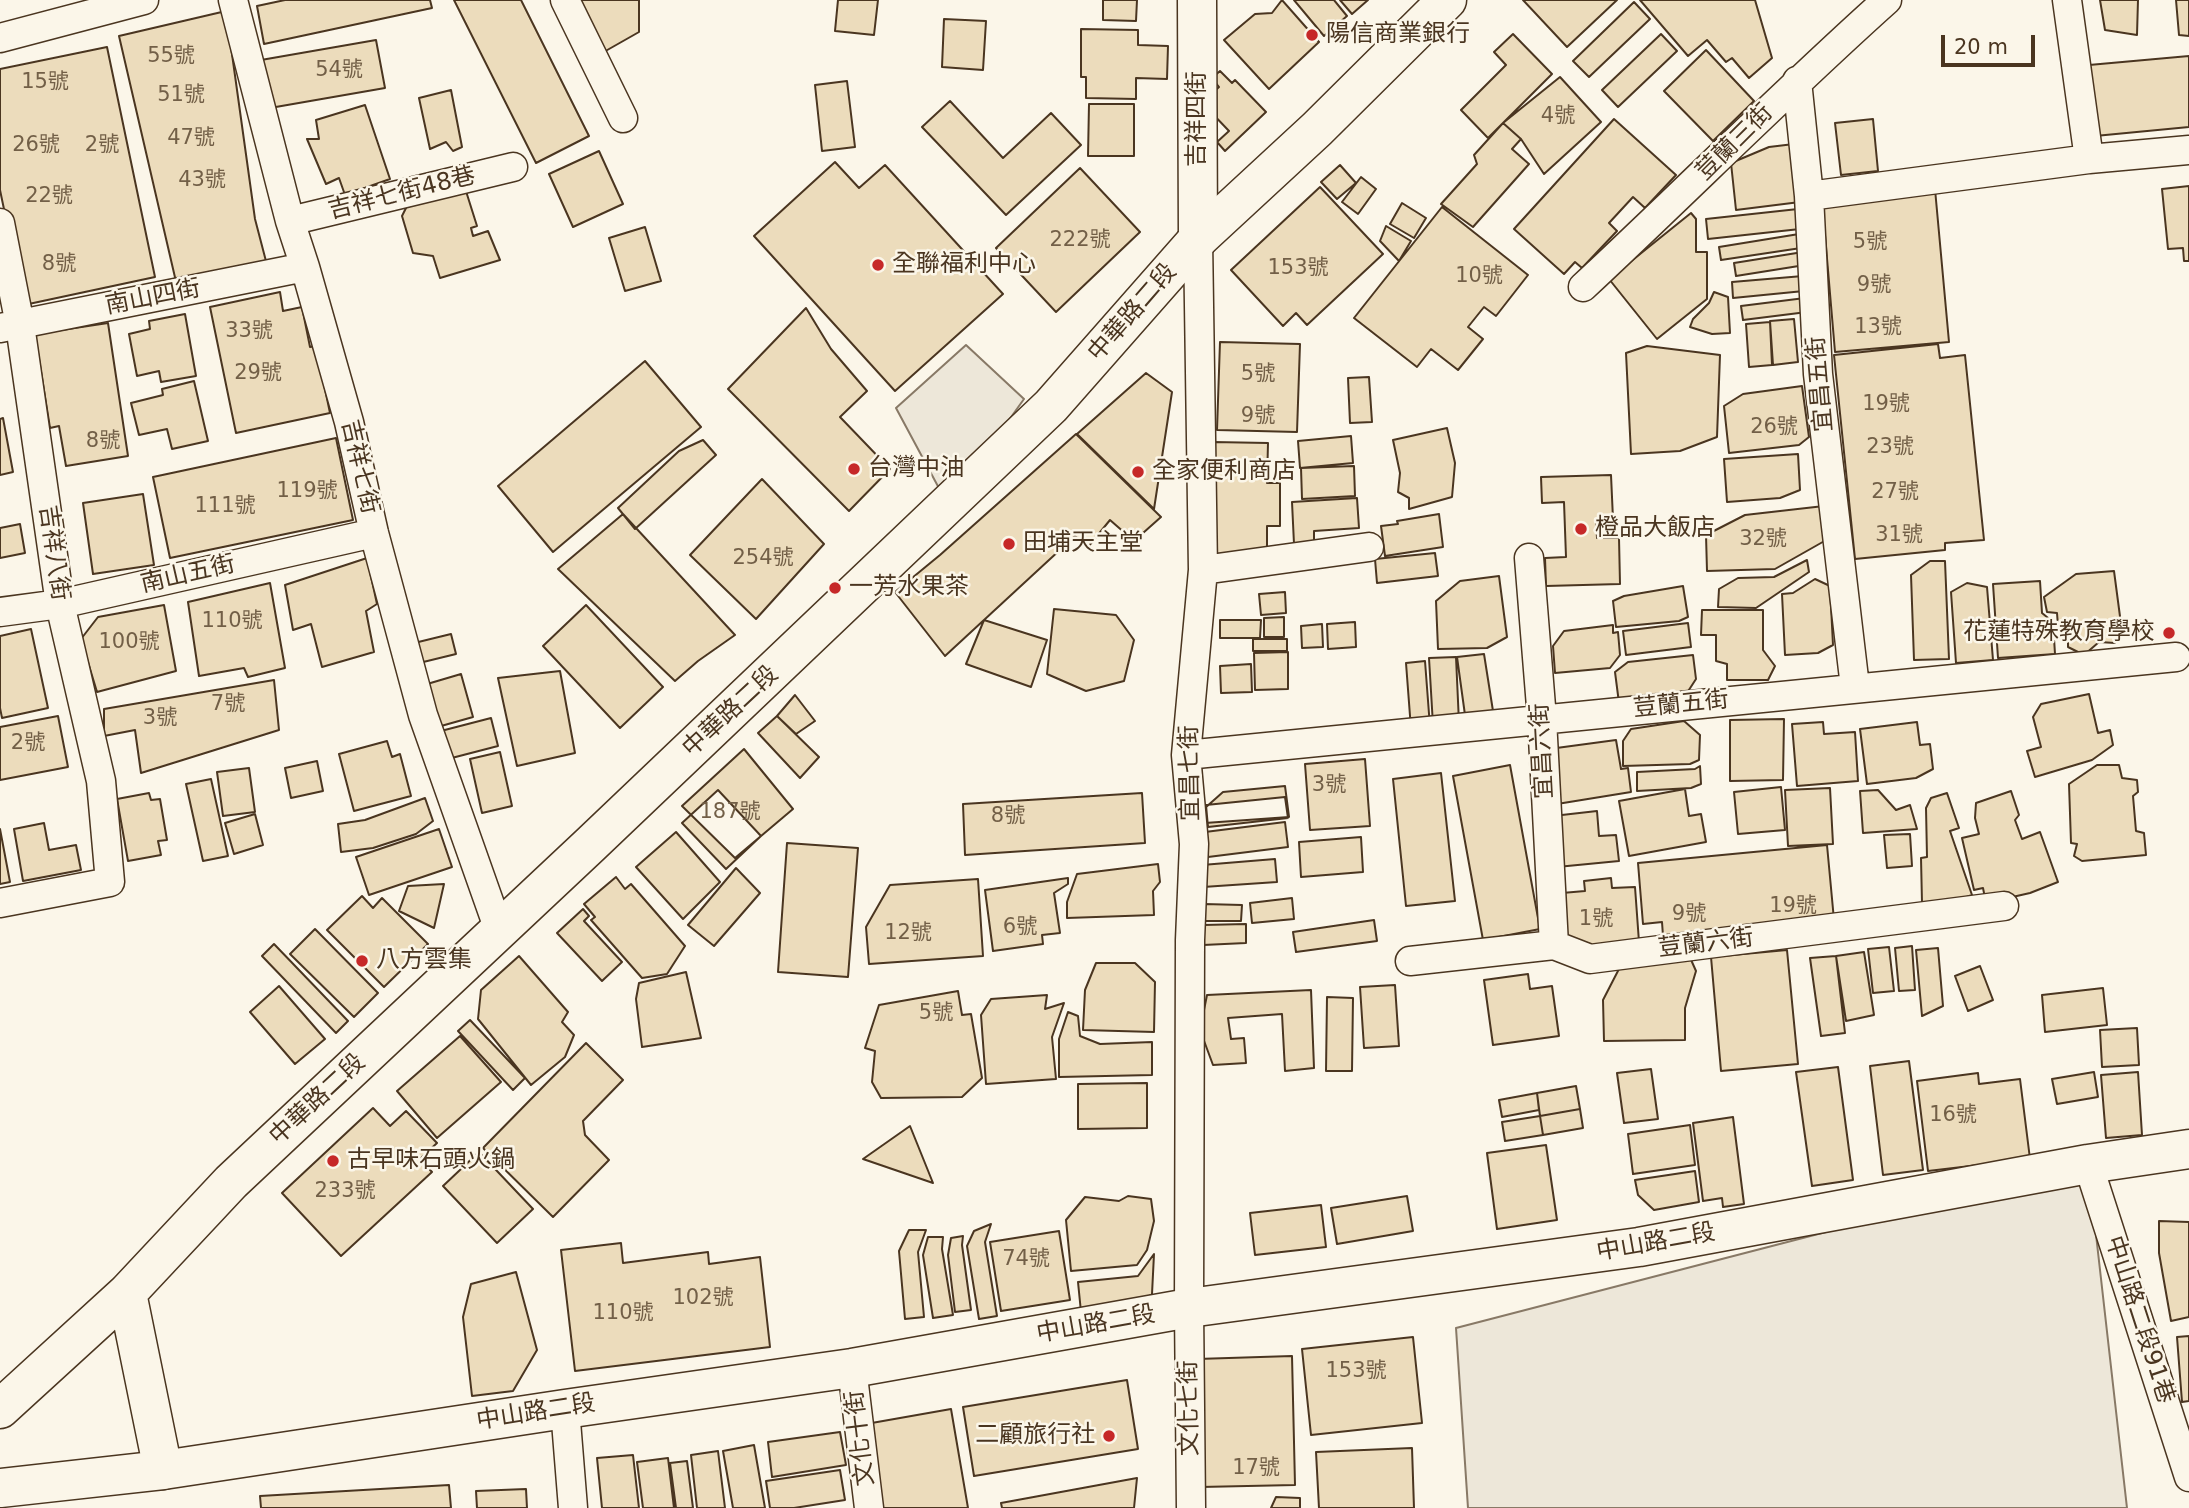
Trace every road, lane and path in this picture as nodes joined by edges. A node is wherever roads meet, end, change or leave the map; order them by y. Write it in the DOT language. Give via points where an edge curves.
graph roads {
  1 [pos="144,0"];
  2 [pos="233,0"];
  3 [pos="565,0"];
  4 [pos="1198,0"];
  5 [pos="1447,0"];
  6 [pos="1887,0"];
  7 [pos="2067,0"];
  8 [pos="0,38"];
  9 [pos="1797,81"];
  10 [pos="622,118"];
  11 [pos="2189,149"];
  12 [pos="2089,159"];
  13 [pos="513,167"];
  14 [pos="1808,197"];
  15 [pos="290,221"];
  16 [pos="0,223"];
  17 [pos="1198,239"];
  18 [pos="305,267"];
  19 [pos="1583,287"];
  20 [pos="10,327"];
  21 [pos="374,533"];
  22 [pos="1369,547"];
  23 [pos="1528,558"];
  24 [pos="1203,570"];
  25 [pos="60,604"];
  26 [pos="0,612"];
  27 [pos="2176,657"];
  28 [pos="1855,687"];
  29 [pos="1542,719"];
  30 [pos="1186,755"];
  31 [pos="0,903"];
  32 [pos="2004,906"];
  33 [pos="499,930"];
  34 [pos="1554,945"];
  35 [pos="1410,961"];
  36 [pos="2189,1149"];
  37 [pos="2088,1164"];
  38 [pos="127,1293"];
  39 [pos="1189,1308"];
  40 [pos="852,1368"];
  41 [pos="0,1409"];
  42 [pos="565,1409"];
  43 [pos="163,1470"];
  44 [pos="2189,1477"];
  45 [pos="0,1488"];
  46 [pos="573,1508"];
  47 [pos="869,1508"];
  48 [pos="1191,1508"];
  1 -- 8 [label="street"];
  2 -- 15 [label="street, 吉祥七街"];
  3 -- 10 [label="street"];
  4 -- 17 [label="street, 吉祥四街"];
  5 -- 17 [label="street, 中華路二段"];
  6 -- 9 [label="street, 荳蘭三街"];
  7 -- 12 [label="street"];
  9 -- 14 [label="street, 宜昌五街"];
  9 -- 19 [label="street, 荳蘭三街"];
  11 -- 12 [label="street"];
  12 -- 14 [label="street"];
  13 -- 15 [label="street, 吉祥七街48巷"];
  14 -- 28 [label="street, 宜昌五街" via="1818,374"];
  15 -- 18 [label="street, 吉祥七街"];
  16 -- 20 [label="street, 吉祥八街"];
  17 -- 24 [label="street, 宜昌七街"];
  17 -- 33 [label="street, 中華路二段" via="1051,406"];
  18 -- 20 [label="street, 南山四街"];
  18 -- 21 [label="street, 吉祥七街" via="349,422"];
  20 -- 25 [label="street, 吉祥八街"];
  21 -- 25 [label="street, 南山五街"];
  21 -- 33 [label="street, 吉祥七街" via="423,715"];
  22 -- 24 [label="street"];
  23 -- 29 [label="street, 宜昌六街"];
  24 -- 30 [label="street, 宜昌七街"];
  25 -- 26 [label="street, 南山五街"];
  25 -- 31 [label="street, 吉祥八街" via="102,781 110,882"];
  27 -- 28 [label="street, 荳蘭五街"];
  28 -- 29 [label="street, 荳蘭五街"];
  29 -- 30 [label="street, 荳蘭五街"];
  29 -- 34 [label="street, 宜昌六街"];
  30 -- 39 [label="street, 宜昌七街" via="1194,844"];
  32 -- 34 [label="street, 荳蘭六街" via="1590,959"];
  33 -- 38 [label="street, 中華路二段" via="231,1182"];
  34 -- 35 [label="street, 荳蘭六街"];
  36 -- 37 [label="street, 中山路二段"];
  37 -- 39 [label="street, 中山路二段" via="1639,1247"];
  37 -- 44 [label="street, 中山路二段91巷"];
  38 -- 41 [label="street, 中華路二段"];
  38 -- 43 [label="street"];
  39 -- 40 [label="street, 中山路二段"];
  39 -- 48 [label="street, 文化七街"];
  40 -- 42 [label="street, 中山路二段"];
  40 -- 47 [label="street, 文化十街"];
  42 -- 43 [label="street, 中山路二段"];
  42 -- 46 [label="street"];
  43 -- 45 [label="street, 中山路二段"];
}
